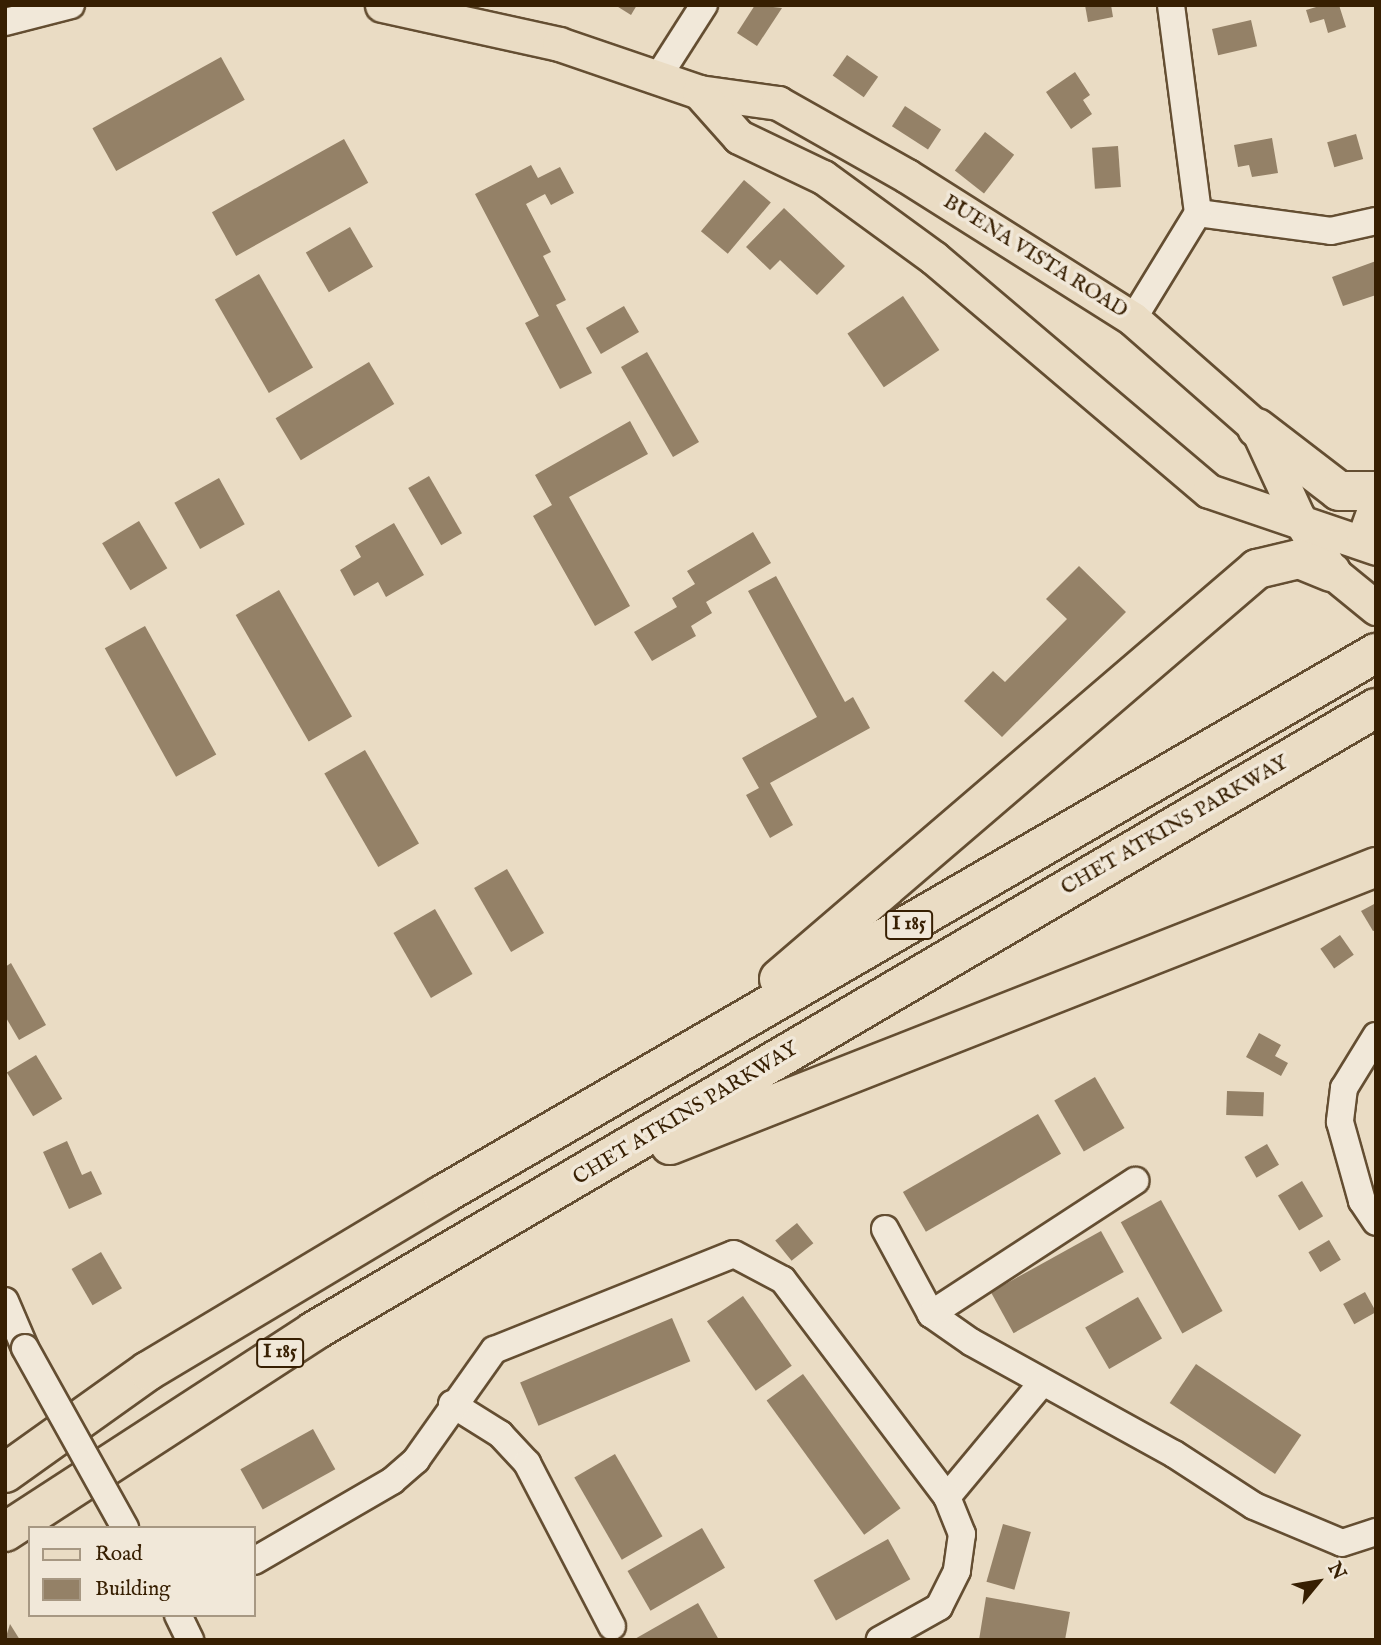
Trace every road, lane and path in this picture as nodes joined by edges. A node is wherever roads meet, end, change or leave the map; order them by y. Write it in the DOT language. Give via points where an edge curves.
graph roads {
  1 [pos="71,5"];
  2 [pos="382,5"];
  3 [pos="704,5"];
  4 [pos="1171,5"];
  5 [pos="5,23"];
  6 [pos="656,80"];
  7 [pos="699,92"];
  8 [pos="1198,213"];
  9 [pos="1376,221"];
  10 [pos="1133,319"];
  11 [pos="1257,428"];
  12 [pos="1376,491"];
  13 [pos="1297,517"];
  14 [pos="1372,534"];
  15 [pos="1332,572"];
  16 [pos="1376,608"];
  17 [pos="1376,653"];
  18 [pos="1376,708"];
  19 [pos="1376,867"];
  20 [pos="1376,1036"];
  21 [pos="506,1159"];
  22 [pos="1135,1181"];
  23 [pos="564,1187"];
  24 [pos="1376,1222"];
  25 [pos="885,1229"];
  26 [pos="5,1301"];
  27 [pos="931,1314"];
  28 [pos="1042,1383"];
  29 [pos="452,1404"];
  30 [pos="5,1473"];
  31 [pos="947,1497"];
  32 [pos="124,1526"];
  33 [pos="5,1532"];
  34 [pos="1376,1532"];
  35 [pos="256,1560"];
  36 [pos="179,1617"];
  37 [pos="612,1626"];
  38 [pos="190,1640"];
  39 [pos="880,1640"];
  1 -- 5 [label="street"];
  2 -- 6 [label="main road, BUENA VISTA ROAD" via="559,44"];
  3 -- 6 [label="street"];
  4 -- 8 [label="street"];
  6 -- 7 [label="main road, BUENA VISTA ROAD"];
  7 -- 10 [label="main road, BUENA VISTA ROAD" via="778,103 907,176"];
  7 -- 13 [label="main road" via="738,137 823,177 934,258 1209,491"];
  8 -- 9 [label="street" via="1331,231"];
  8 -- 10 [label="street"];
  10 -- 11 [label="main road, BUENA VISTA ROAD"];
  11 -- 12 [label="highway" via="1339,491"];
  11 -- 13 [label="main road, BUENA VISTA ROAD"];
  13 -- 14 [label="main road"];
  13 -- 15 [label="main road, BUENA VISTA ROAD"];
  15 -- 16 [label="main road, BUENA VISTA ROAD"];
  15 -- 21 [label="highway" via="1299,559 1257,569 775,983"];
  17 -- 21 [label="highway, I 185"];
  18 -- 23 [label="highway, CHET ATKINS PARKWAY / I 185"];
  19 -- 23 [label="highway"];
  20 -- 24 [label="street" via="1344,1088 1340,1122 1362,1201"];
  21 -- 30 [label="highway, I 185" via="148,1371"];
  22 -- 27 [label="street"];
  23 -- 33 [label="highway, CHET ATKINS PARKWAY / I 185" via="314,1331"];
  25 -- 27 [label="street"];
  26 -- 32 [label="street, bridge" via="25,1348"];
  27 -- 28 [label="street"];
  28 -- 31 [label="street"];
  28 -- 34 [label="street" via="1174,1454 1254,1506 1342,1543"];
  29 -- 31 [label="street" via="494,1350 734,1254 783,1280"];
  29 -- 35 [label="street" via="416,1460 392,1481"];
  29 -- 37 [label="street" via="500,1434 527,1463"];
  31 -- 39 [label="street" via="962,1534 957,1571 939,1607"];
  36 -- 38 [label="street"];
}
